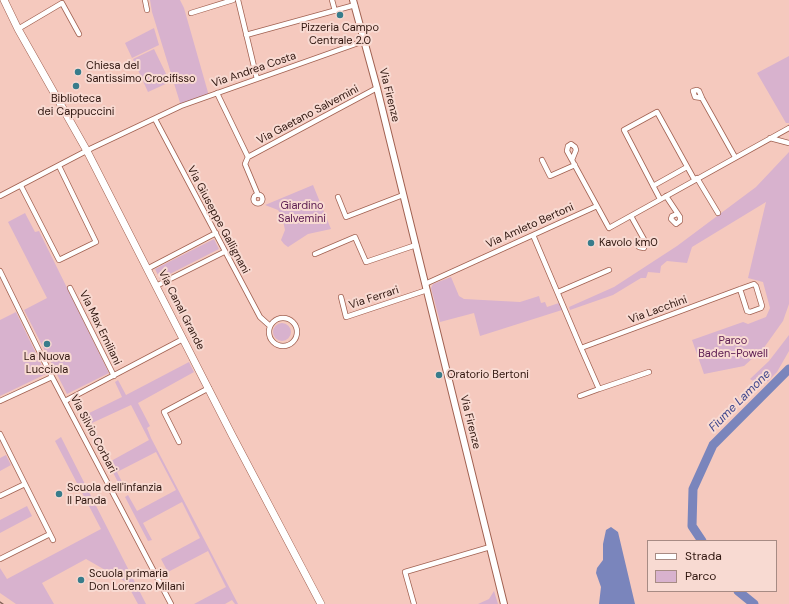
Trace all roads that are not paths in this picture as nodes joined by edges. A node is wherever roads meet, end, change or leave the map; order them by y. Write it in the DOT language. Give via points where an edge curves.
graph roads {
  1 [pos="1,0"];
  2 [pos="4,0"];
  3 [pos="146,0"];
  4 [pos="233,0"];
  5 [pos="238,0"];
  6 [pos="332,0"];
  7 [pos="354,3"];
  8 [pos="148,10"];
  9 [pos="335,11"];
  10 [pos="191,13"];
  11 [pos="10,14"];
  12 [pos="18,28"];
  13 [pos="79,34"];
  14 [pos="246,35"];
  15 [pos="364,41"];
  16 [pos="257,79"];
  17 [pos="377,88"];
  18 [pos="217,93"];
  19 [pos="702,98"];
  20 [pos="155,118"];
  21 [pos="789,128"];
  22 [pos="768,138"];
  23 [pos="789,143"];
  24 [pos="87,151"];
  25 [pos="248,157"];
  26 [pos="735,157"];
  27 [pos="542,160"];
  28 [pos="572,160"];
  29 [pos="575,165"];
  30 [pos="58,166"];
  31 [pos="687,167"];
  32 [pos="696,178"];
  33 [pos="22,186"];
  34 [pos="653,186"];
  35 [pos="258,195"];
  36 [pos="403,195"];
  37 [pos="0,196"];
  38 [pos="666,196"];
  39 [pos="338,197"];
  40 [pos="660,199"];
  41 [pos="597,206"];
  42 [pos="718,213"];
  43 [pos="677,214"];
  44 [pos="631,216"];
  45 [pos="216,233"];
  46 [pos="533,235"];
  47 [pos="644,241"];
  48 [pos="416,245"];
  49 [pos="224,252"];
  50 [pos="315,254"];
  51 [pos="147,269"];
  52 [pos="609,270"];
  53 [pos="0,271"];
  54 [pos="156,286"];
  55 [pos="426,287"];
  56 [pos="70,288"];
  57 [pos="740,289"];
  58 [pos="558,292"];
  59 [pos="341,297"];
  60 [pos="270,326"];
  61 [pos="183,339"];
  62 [pos="581,348"];
  63 [pos="649,372"];
  64 [pos="114,376"];
  65 [pos="52,377"];
  66 [pos="209,388"];
  67 [pos="599,389"];
  68 [pos="580,396"];
  69 [pos="0,401"];
  70 [pos="65,401"];
  71 [pos="0,434"];
  72 [pos="179,442"];
  73 [pos="25,484"];
  74 [pos="0,496"];
  75 [pos="50,534"];
  76 [pos="53,540"];
  77 [pos="490,547"];
  78 [pos="0,559"];
  79 [pos="170,604"];
  80 [pos="321,604"];
  81 [pos="414,604"];
  82 [pos="504,604"];
  1 -- 11 [label="main road, Via Canal Grande"];
  2 -- 11 [label="main road, Via Canal Grande"];
  3 -- 8 [label="street"];
  4 -- 10 [label="street"];
  5 -- 14 [label="street"];
  6 -- 9 [label="street"];
  7 -- 9 [label="street"];
  7 -- 15 [label="street, Via Firenze"];
  9 -- 14 [label="street"];
  11 -- 12 [label="main road, Via Canal Grande"];
  12 -- 13 [label="street" via="62,3"];
  12 -- 24 [label="main road, Via Canal Grande"];
  14 -- 16 [label="street"];
  15 -- 16 [label="street, Via Andrea Costa"];
  15 -- 17 [label="street, Via Firenze"];
  16 -- 18 [label="street, Via Andrea Costa"];
  17 -- 25 [label="street, Via Gaetano Salvemini"];
  17 -- 36 [label="street, Via Firenze"];
  18 -- 20 [label="street, Via Andrea Costa"];
  18 -- 25 [label="street, Via Gaetano Salvemini"];
  19 -- 26 [label="street"];
  20 -- 24 [label="street, Via Andrea Costa"];
  20 -- 45 [label="street, Via Giuseppe Gallignani"];
  21 -- 22 [label="street"];
  22 -- 23 [label="street"];
  22 -- 26 [label="street"];
  24 -- 30 [label="street, Via Andrea Costa"];
  24 -- 51 [label="main road, Via Canal Grande"];
  25 -- 35 [label="street, Via Gaetano Salvemini" via="245,164"];
  26 -- 32 [label="street"];
  27 -- 29 [label="street" via="550,176"];
  28 -- 29 [label="street"];
  29 -- 41 [label="street"];
  30 -- 33 [label="street, Via Andrea Costa"];
  30 -- 33 [label="street" via="96,242 59,260"];
  31 -- 32 [label="street"];
  31 -- 34 [label="street"];
  31 -- 34 [label="street" via="657,112 624,130"];
  32 -- 38 [label="street"];
  32 -- 42 [label="street"];
  33 -- 37 [label="street, Via Andrea Costa"];
  34 -- 40 [label="street"];
  36 -- 39 [label="street" via="346,217"];
  36 -- 48 [label="street, Via Firenze"];
  38 -- 40 [label="street"];
  38 -- 43 [label="street"];
  40 -- 44 [label="street"];
  41 -- 44 [label="street" via="609,228"];
  41 -- 46 [label="street, Via Amleto Bertoni"];
  44 -- 47 [label="street"];
  45 -- 49 [label="street, Via Giuseppe Gallignani"];
  45 -- 51 [label="street"];
  46 -- 55 [label="street, Via Amleto Bertoni"];
  46 -- 58 [label="street"];
  48 -- 50 [label="street" via="366,262 355,237"];
  48 -- 55 [label="street, Via Firenze"];
  49 -- 54 [label="street"];
  49 -- 60 [label="street, Via Giuseppe Gallignani" via="260,317"];
  51 -- 54 [label="main road, Via Canal Grande"];
  52 -- 58 [label="street"];
  53 -- 65 [label="street, Via Silvio Corbari"];
  54 -- 61 [label="main road, Via Canal Grande"];
  55 -- 59 [label="street, Via Ferrari" via="346,317"];
  55 -- 77 [label="street, Via Firenze"];
  56 -- 64 [label="street, Via Max Emiliani"];
  57 -- 57 [label="street, Via Lacchini" via="754,284 761,308 750,312 747,310"];
  57 -- 62 [label="street, Via Lacchini"];
  58 -- 62 [label="street"];
  60 -- 60 [label="street, Via Giuseppe Gallignani" via="271,339 278,345 288,345 295,339 295,326 289,320 276,319"];
  61 -- 64 [label="street, Via Max Emiliani"];
  61 -- 66 [label="main road, Via Canal Grande"];
  62 -- 67 [label="street"];
  63 -- 67 [label="street"];
  64 -- 70 [label="street, Via Max Emiliani"];
  65 -- 69 [label="street"];
  65 -- 70 [label="street, Via Silvio Corbari"];
  66 -- 72 [label="street" via="164,412"];
  66 -- 80 [label="main road, Via Canal Grande"];
  67 -- 68 [label="street"];
  70 -- 79 [label="street, Via Silvio Corbari"];
  71 -- 73 [label="street"];
  73 -- 74 [label="street"];
  73 -- 75 [label="street"];
  75 -- 76 [label="street"];
  75 -- 78 [label="street"];
  77 -- 81 [label="street" via="405,572"];
  77 -- 82 [label="street, Via Firenze"];
}
